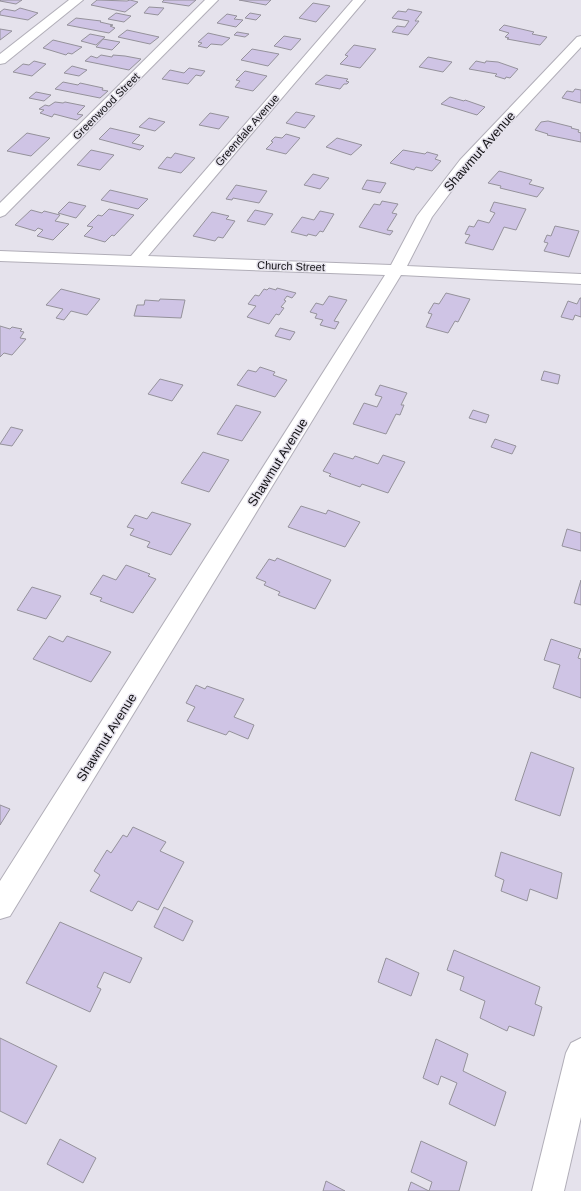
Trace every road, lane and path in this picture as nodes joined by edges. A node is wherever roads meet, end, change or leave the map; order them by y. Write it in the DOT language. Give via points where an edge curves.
graph roads {
  1 [pos="77,0"];
  2 [pos="212,0"];
  3 [pos="359,0"];
  4 [pos="581,40"];
  5 [pos="0,60"];
  6 [pos="0,212"];
  7 [pos="0,256"];
  8 [pos="135,261"];
  9 [pos="396,270"];
  10 [pos="581,279"];
  11 [pos="0,906"];
  12 [pos="581,1053"];
  13 [pos="548,1191"];
  1 -- 5 [label="street"];
  2 -- 6 [label="street, Greenwood Street"];
  3 -- 8 [label="street, Greendale Avenue"];
  4 -- 9 [label="street, Shawmut Avenue" via="465,163 425,216"];
  7 -- 8 [label="street, Church Street"];
  8 -- 9 [label="street, Church Street"];
  9 -- 10 [label="street, Church Street"];
  9 -- 11 [label="street, Shawmut Avenue"];
  12 -- 13 [label="street"];
}
